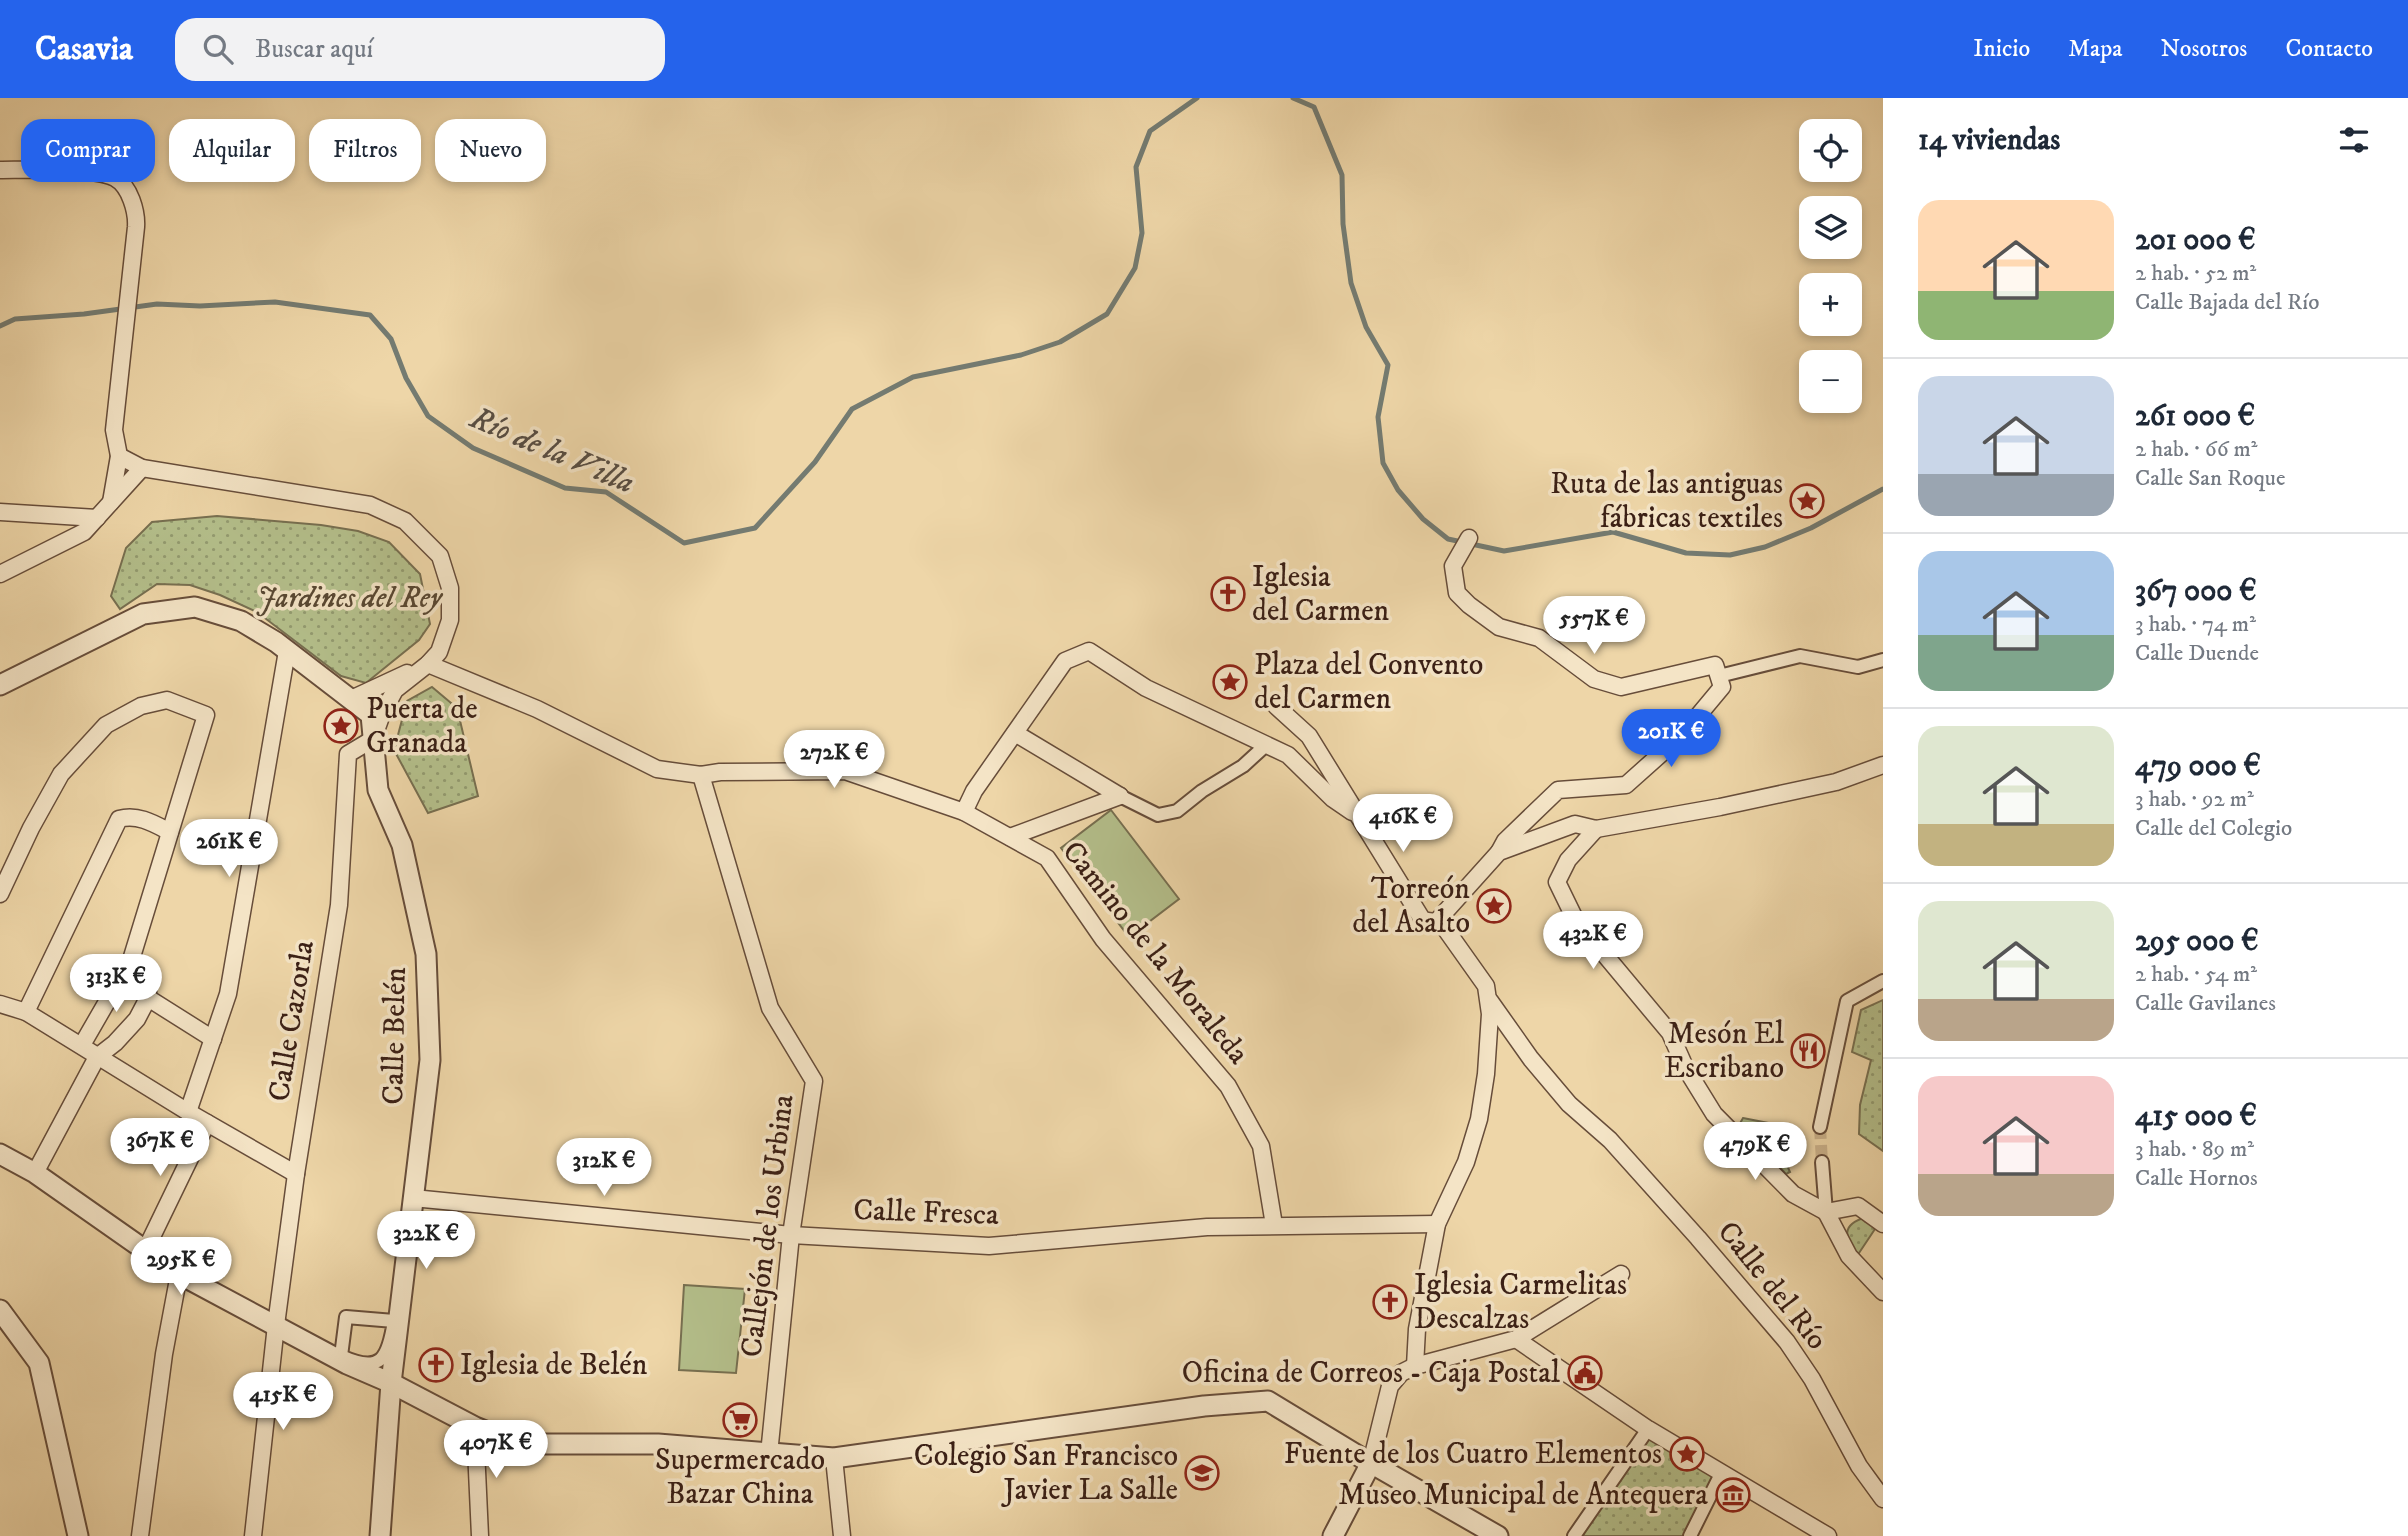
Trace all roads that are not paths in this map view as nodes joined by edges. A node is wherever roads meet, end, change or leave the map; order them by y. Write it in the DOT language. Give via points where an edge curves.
graph roads {
  1 [pos="0,170"];
  2 [pos="119,456"];
  3 [pos="142,468"];
  4 [pos="111,502"];
  5 [pos="0,512"];
  6 [pos="57,514"];
  7 [pos="97,518"];
  8 [pos="1469,538"];
  9 [pos="58,545"];
  10 [pos="0,574"];
  11 [pos="288,651"];
  12 [pos="1883,660"];
  13 [pos="428,664"];
  14 [pos="1718,676"];
  15 [pos="0,685"];
  16 [pos="351,699"];
  17 [pos="1276,706"];
  18 [pos="1015,733"];
  19 [pos="373,739"];
  20 [pos="1266,745"];
  21 [pos="1883,765"];
  22 [pos="701,775"];
  23 [pos="1120,796"];
  24 [pos="964,812"];
  25 [pos="1356,814"];
  26 [pos="1596,829"];
  27 [pos="170,832"];
  28 [pos="1010,837"];
  29 [pos="1499,852"];
  30 [pos="0,894"];
  31 [pos="1437,921"];
  32 [pos="126,968"];
  33 [pos="1883,981"];
  34 [pos="1487,996"];
  35 [pos="148,998"];
  36 [pos="0,1004"];
  37 [pos="26,1012"];
  38 [pos="213,1040"];
  39 [pos="82,1045"];
  40 [pos="97,1057"];
  41 [pos="188,1112"];
  42 [pos="207,1123"];
  43 [pos="1820,1127"];
  44 [pos="0,1154"];
  45 [pos="1822,1162"];
  46 [pos="35,1173"];
  47 [pos="296,1174"];
  48 [pos="413,1198"];
  49 [pos="1826,1212"];
  50 [pos="1274,1224"];
  51 [pos="1437,1224"];
  52 [pos="1883,1224"];
  53 [pos="791,1234"];
  54 [pos="146,1249"];
  55 [pos="179,1274"];
  56 [pos="1621,1274"];
  57 [pos="1883,1292"];
  58 [pos="0,1310"];
  59 [pos="372,1320"];
  60 [pos="276,1325"];
  61 [pos="1516,1339"];
  62 [pos="1415,1366"];
  63 [pos="391,1383"];
  64 [pos="475,1427"];
  65 [pos="1648,1429"];
  66 [pos="769,1454"];
  67 [pos="834,1458"];
  68 [pos="1371,1463"];
  69 [pos="1722,1472"];
  70 [pos="1883,1499"];
  71 [pos="78,1536"];
  72 [pos="140,1536"];
  73 [pos="253,1536"];
  74 [pos="380,1536"];
  75 [pos="480,1536"];
  76 [pos="842,1536"];
  77 [pos="1332,1536"];
  78 [pos="1498,1536"];
  79 [pos="1574,1536"];
  80 [pos="1690,1536"];
  81 [pos="1828,1536"];
  1 -- 2 [label="street" via="63,170 116,178 135,212 114,429"];
  2 -- 3 [label="street"];
  2 -- 4 [label="street"];
  3 -- 4 [label="street"];
  3 -- 13 [label="street" via="370,505 405,521 440,556 450,588 450,620 439,652"];
  4 -- 7 [label="street"];
  5 -- 6 [label="street"];
  6 -- 7 [label="street"];
  6 -- 9 [label="street" via="63,526"];
  7 -- 9 [label="street" via="84,532"];
  8 -- 14 [label="street" via="1453,566 1457,593 1499,627 1539,638 1594,679 1621,687 1715,665"];
  9 -- 10 [label="street"];
  11 -- 15 [label="street, Calle Belén" via="241,621 195,607 143,614"];
  11 -- 16 [label="street, Calle Belén"];
  11 -- 38 [label="street" via="228,994"];
  12 -- 14 [label="street" via="1858,667 1800,656"];
  13 -- 16 [label="street"];
  13 -- 19 [label="street" via="395,690"];
  13 -- 22 [label="street, Camino de la Moraleda" via="537,709 657,769"];
  14 -- 29 [label="street" via="1722,687 1682,735 1626,785 1558,790"];
  16 -- 19 [label="street, Calle Belén" via="371,715"];
  17 -- 25 [label="street" via="1309,736"];
  18 -- 20 [label="street" via="1065,661 1089,651 1146,688"];
  18 -- 23 [label="street"];
  18 -- 24 [label="street"];
  19 -- 47 [label="street, Calle Cazorla" via="348,754 339,905"];
  19 -- 48 [label="street, Calle Belén" via="378,790 402,845 426,954 430,1060"];
  20 -- 23 [label="street" via="1244,766 1177,811 1158,815"];
  20 -- 25 [label="street" via="1288,755"];
  21 -- 26 [label="street" via="1836,782"];
  22 -- 24 [label="street, Camino de la Moraleda" via="845,771"];
  22 -- 53 [label="street, Callejón de los Urbina" via="770,1007 814,1081"];
  23 -- 28 [label="street"];
  24 -- 28 [label="street, Camino de la Moraleda"];
  25 -- 31 [label="street" via="1422,919"];
  26 -- 29 [label="street" via="1575,824"];
  26 -- 49 [label="street" via="1568,860 1557,882 1575,919 1670,1033 1714,1114 1793,1194"];
  27 -- 30 [label="street" via="206,715 167,700 141,706 106,725 61,774"];
  27 -- 32 [label="street"];
  27 -- 37 [label="street" via="145,820 119,819"];
  28 -- 50 [label="street, Camino de la Moraleda" via="1046,858 1103,939 1228,1086 1261,1146"];
  29 -- 31 [label="street"];
  31 -- 34 [label="street" via="1472,964"];
  32 -- 35 [label="street" via="148,984"];
  32 -- 39 [label="street"];
  33 -- 43 [label="street" via="1847,1001"];
  34 -- 51 [label="street" via="1490,1014 1479,1119 1466,1162"];
  34 -- 70 [label="street, Calle del Río" via="1569,1104 1610,1140 1787,1342"];
  35 -- 38 [label="street"];
  35 -- 40 [label="street" via="136,1019"];
  36 -- 37 [label="street"];
  37 -- 39 [label="street"];
  38 -- 41 [label="street"];
  39 -- 40 [label="street"];
  40 -- 41 [label="street"];
  40 -- 46 [label="street"];
  41 -- 42 [label="street"];
  42 -- 47 [label="street"];
  42 -- 54 [label="street"];
  44 -- 46 [label="street"];
  45 -- 49 [label="street"];
  46 -- 54 [label="street"];
  47 -- 60 [label="street, Calle Cazorla"];
  48 -- 53 [label="street, Calle Fresca"];
  48 -- 63 [label="street, Calle Belén"];
  49 -- 52 [label="street" via="1858,1206"];
  49 -- 57 [label="street" via="1849,1256"];
  50 -- 51 [label="street, Calle Fresca"];
  50 -- 53 [label="street, Calle Fresca" via="989,1246"];
  51 -- 62 [label="street" via="1417,1329"];
  53 -- 66 [label="street, Callejón de los Urbina"];
  54 -- 55 [label="street"];
  55 -- 60 [label="street"];
  55 -- 72 [label="street"];
  56 -- 61 [label="street"];
  58 -- 71 [label="street" via="39,1363"];
  59 -- 59 [label="street" via="394,1321 390,1349 368,1365 341,1356 346,1317"];
  60 -- 63 [label="street"];
  60 -- 73 [label="street, Calle Cazorla"];
  61 -- 62 [label="street"];
  61 -- 65 [label="street"];
  62 -- 68 [label="street" via="1390,1386"];
  63 -- 64 [label="street"];
  63 -- 74 [label="street, Calle Belén"];
  64 -- 66 [label="street" via="525,1443 658,1444"];
  64 -- 75 [label="street"];
  65 -- 69 [label="street"];
  65 -- 79 [label="street"];
  66 -- 67 [label="street"];
  67 -- 68 [label="street" via="1203,1406 1268,1401"];
  67 -- 76 [label="street"];
  68 -- 77 [label="street"];
  68 -- 78 [label="street"];
  69 -- 80 [label="street"];
  69 -- 81 [label="street"];
}
